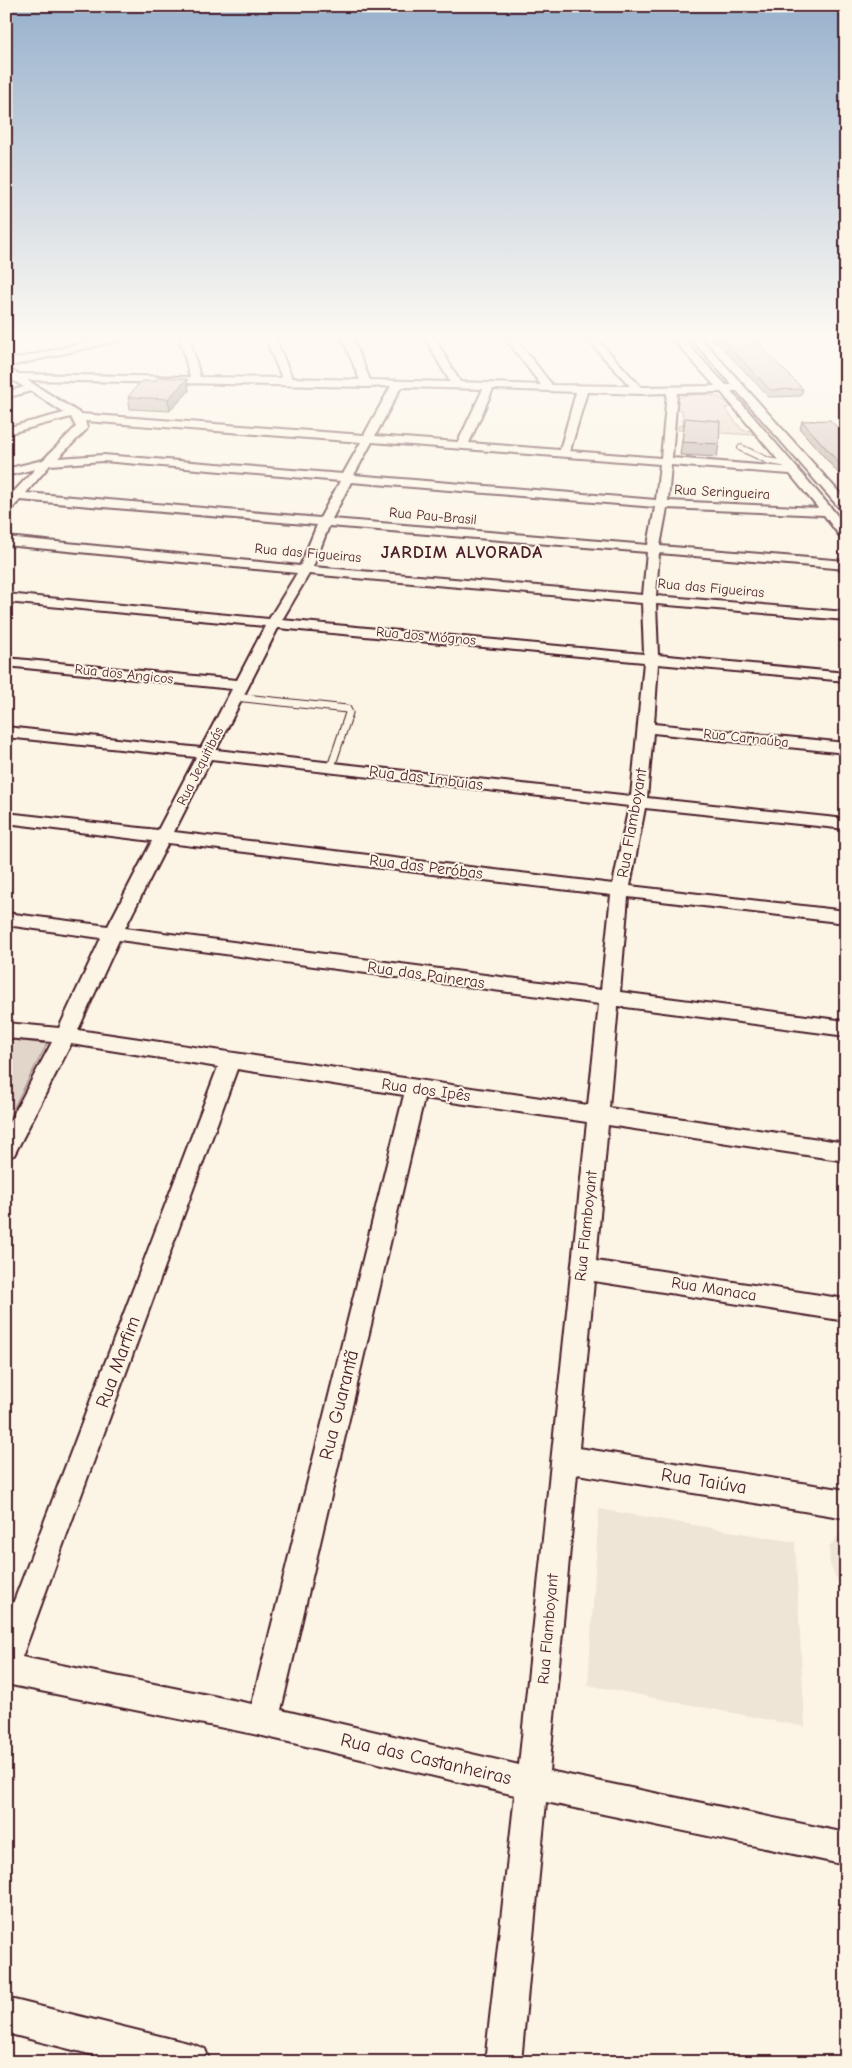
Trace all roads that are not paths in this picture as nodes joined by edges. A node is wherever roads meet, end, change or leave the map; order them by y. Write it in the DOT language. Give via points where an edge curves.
graph roads {
  1 [pos="82,432"];
  2 [pos="262,432"];
  3 [pos="372,432"];
  4 [pos="469,432"];
  5 [pos="570,432"];
  6 [pos="668,432"];
  7 [pos="760,432"];
  8 [pos="779,432"];
  9 [pos="368,440"];
  10 [pos="81,442"];
  11 [pos="462,446"];
  12 [pos="741,448"];
  13 [pos="564,454"];
  14 [pos="104,458"];
  15 [pos="47,462"];
  16 [pos="665,462"];
  17 [pos="790,467"];
  18 [pos="6,473"];
  19 [pos="349,478"];
  20 [pos="18,496"];
  21 [pos="662,504"];
  22 [pos="6,508"];
  23 [pos="846,508"];
  24 [pos="828,512"];
  25 [pos="324,522"];
  26 [pos="846,536"];
  27 [pos="6,541"];
  28 [pos="654,550"];
  29 [pos="846,565"];
  30 [pos="305,570"];
  31 [pos="6,598"];
  32 [pos="649,600"];
  33 [pos="846,616"];
  34 [pos="274,622"];
  35 [pos="651,658"];
  36 [pos="6,662"];
  37 [pos="846,677"];
  38 [pos="238,691"];
  39 [pos="646,728"];
  40 [pos="6,732"];
  41 [pos="846,748"];
  42 [pos="206,753"];
  43 [pos="331,767"];
  44 [pos="638,803"];
  45 [pos="6,818"];
  46 [pos="846,824"];
  47 [pos="164,836"];
  48 [pos="620,891"];
  49 [pos="846,917"];
  50 [pos="6,919"];
  51 [pos="113,933"];
  52 [pos="609,999"];
  53 [pos="846,1029"];
  54 [pos="6,1030"];
  55 [pos="65,1036"];
  56 [pos="230,1062"];
  57 [pos="416,1089"];
  58 [pos="597,1115"];
  59 [pos="6,1149"];
  60 [pos="846,1152"];
  61 [pos="582,1268"];
  62 [pos="846,1310"];
  63 [pos="563,1459"];
  64 [pos="846,1504"];
  65 [pos="6,1661"];
  66 [pos="6,1669"];
  67 [pos="263,1721"];
  68 [pos="534,1784"];
  69 [pos="846,1849"];
  70 [pos="6,2015"];
  71 [pos="192,2062"];
  72 [pos="503,2062"];
  1 -- 10 [label="street"];
  2 -- 9 [label="street"];
  3 -- 9 [label="street, Rua Jequitibás"];
  4 -- 11 [label="street"];
  5 -- 13 [label="street"];
  6 -- 16 [label="street, Rua Flamboyant"];
  7 -- 17 [label="street"];
  8 -- 23 [label="street"];
  9 -- 11 [label="street"];
  9 -- 19 [label="street, Rua Jequitibás"];
  10 -- 14 [label="street"];
  10 -- 15 [label="street"];
  11 -- 13 [label="street"];
  12 -- 17 [label="lane"];
  13 -- 16 [label="street"];
  14 -- 15 [label="street, Rua Seringueira"];
  14 -- 19 [label="street, Rua Seringueira"];
  15 -- 18 [label="street, Rua Seringueira"];
  15 -- 20 [label="street"];
  16 -- 17 [label="street"];
  16 -- 21 [label="street, Rua Flamboyant"];
  17 -- 24 [label="street"];
  19 -- 21 [label="street, Rua Seringueira"];
  19 -- 25 [label="street, Rua Jequitibás"];
  20 -- 22 [label="street"];
  20 -- 25 [label="street, Rua Pau-Brasil"];
  21 -- 24 [label="street, Rua Seringueira"];
  21 -- 28 [label="street, Rua Flamboyant"];
  24 -- 26 [label="street"];
  25 -- 28 [label="street, Rua Pau-Brasil"];
  25 -- 30 [label="street, Rua Jequitibás"];
  27 -- 30 [label="street, Rua das Figueiras"];
  28 -- 29 [label="street, Rua Pau-Brasil"];
  28 -- 32 [label="street, Rua Flamboyant"];
  30 -- 32 [label="street, Rua das Figueiras"];
  30 -- 34 [label="street, Rua Jequitibás"];
  31 -- 34 [label="street, Rua dos Mógnos"];
  32 -- 33 [label="street, Rua das Figueiras"];
  32 -- 35 [label="street, Rua Flamboyant"];
  34 -- 35 [label="street, Rua dos Mógnos"];
  34 -- 38 [label="street, Rua Jequitibás"];
  35 -- 37 [label="street, Rua dos Mógnos"];
  35 -- 39 [label="street, Rua Flamboyant"];
  36 -- 38 [label="street, Rua dos Angicos"];
  38 -- 42 [label="street, Rua Jequitibás"];
  38 -- 43 [label="lane" via="347,709 349,713"];
  39 -- 41 [label="street, Rua Carnaúba"];
  39 -- 44 [label="street, Rua Flamboyant"];
  40 -- 42 [label="street, Rua das Imbuias"];
  42 -- 43 [label="street, Rua das Imbuias"];
  42 -- 47 [label="street, Rua Jequitibás"];
  43 -- 44 [label="street, Rua das Imbuias"];
  44 -- 46 [label="street, Rua das Imbuias"];
  44 -- 48 [label="street, Rua Flamboyant"];
  45 -- 47 [label="street, Rua das Peróbas"];
  47 -- 48 [label="street, Rua das Peróbas"];
  47 -- 51 [label="street, Rua Jequitibás"];
  48 -- 49 [label="street, Rua das Peróbas"];
  48 -- 52 [label="street, Rua Flamboyant"];
  50 -- 51 [label="street, Rua das Paineras"];
  51 -- 52 [label="street, Rua das Paineras"];
  51 -- 55 [label="street, Rua Jequitibás"];
  52 -- 53 [label="street, Rua das Paineras"];
  52 -- 58 [label="street, Rua Flamboyant"];
  54 -- 55 [label="street, Rua dos Ipês"];
  55 -- 56 [label="street, Rua dos Ipês"];
  55 -- 59 [label="street, Rua Jequitibás"];
  56 -- 57 [label="street, Rua dos Ipês"];
  56 -- 65 [label="street, Rua Marfim"];
  57 -- 58 [label="street, Rua dos Ipês"];
  57 -- 67 [label="street, Rua Guarantã"];
  58 -- 60 [label="street, Rua dos Ipês"];
  58 -- 61 [label="street, Rua Flamboyant"];
  61 -- 62 [label="street, Rua Manaca"];
  61 -- 63 [label="street, Rua Flamboyant"];
  63 -- 64 [label="street, Rua Taiúva"];
  63 -- 68 [label="street, Rua Flamboyant"];
  66 -- 67 [label="street, Rua das Castanheiras"];
  67 -- 68 [label="street, Rua das Castanheiras"];
  68 -- 69 [label="street, Rua das Castanheiras"];
  68 -- 72 [label="street, Rua Flamboyant"];
  70 -- 71 [label="street"];
}
